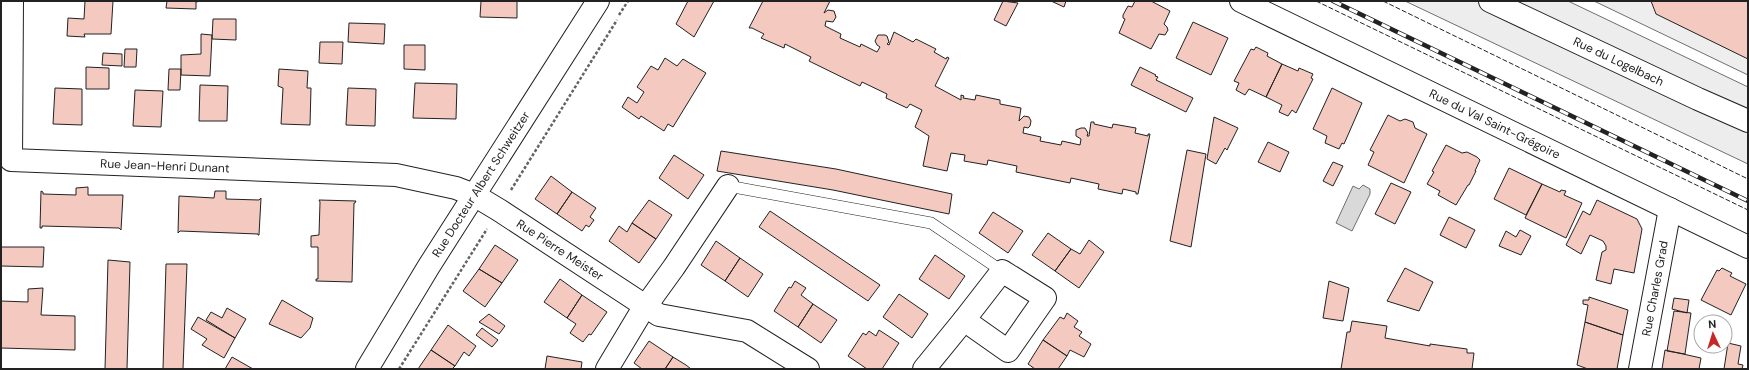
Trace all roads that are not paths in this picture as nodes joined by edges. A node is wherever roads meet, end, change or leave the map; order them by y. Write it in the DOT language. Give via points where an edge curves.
graph roads {
  1 [pos="12,1"];
  2 [pos="598,1"];
  3 [pos="1241,1"];
  4 [pos="1490,1"];
  5 [pos="1748,120"];
  6 [pos="728,186"];
  7 [pos="474,195"];
  8 [pos="1670,209"];
  9 [pos="1748,247"];
  10 [pos="1002,271"];
  11 [pos="646,306"];
  12 [pos="964,320"];
  13 [pos="368,369"];
  14 [pos="607,369"];
  15 [pos="808,369"];
  16 [pos="924,369"];
  17 [pos="1640,369"];
  1 -- 7 [label="street, Rue Jean-Henri Dunant" via="11,160 396,175 456,188"];
  2 -- 7 [label="street, Rue Docteur Albert Schweitzer"];
  3 -- 8 [label="street, Rue du Val Saint-Grégoire"];
  4 -- 5 [label="street, Rue du Logelbach"];
  6 -- 10 [label="lane" via="931,224"];
  6 -- 11 [label="street"];
  7 -- 11 [label="street, Rue Pierre Meister"];
  7 -- 13 [label="street, Rue Docteur Albert Schweitzer"];
  8 -- 9 [label="street, Rue du Val Saint-Grégoire"];
  8 -- 17 [label="street, Rue Charles Grad"];
  10 -- 12 [label="street"];
  10 -- 12 [label="street" via="1045,298 1008,351"];
  11 -- 14 [label="street"];
  11 -- 15 [label="street, Rue Pierre Meister" via="659,315 747,331"];
  12 -- 16 [label="street"];
}
